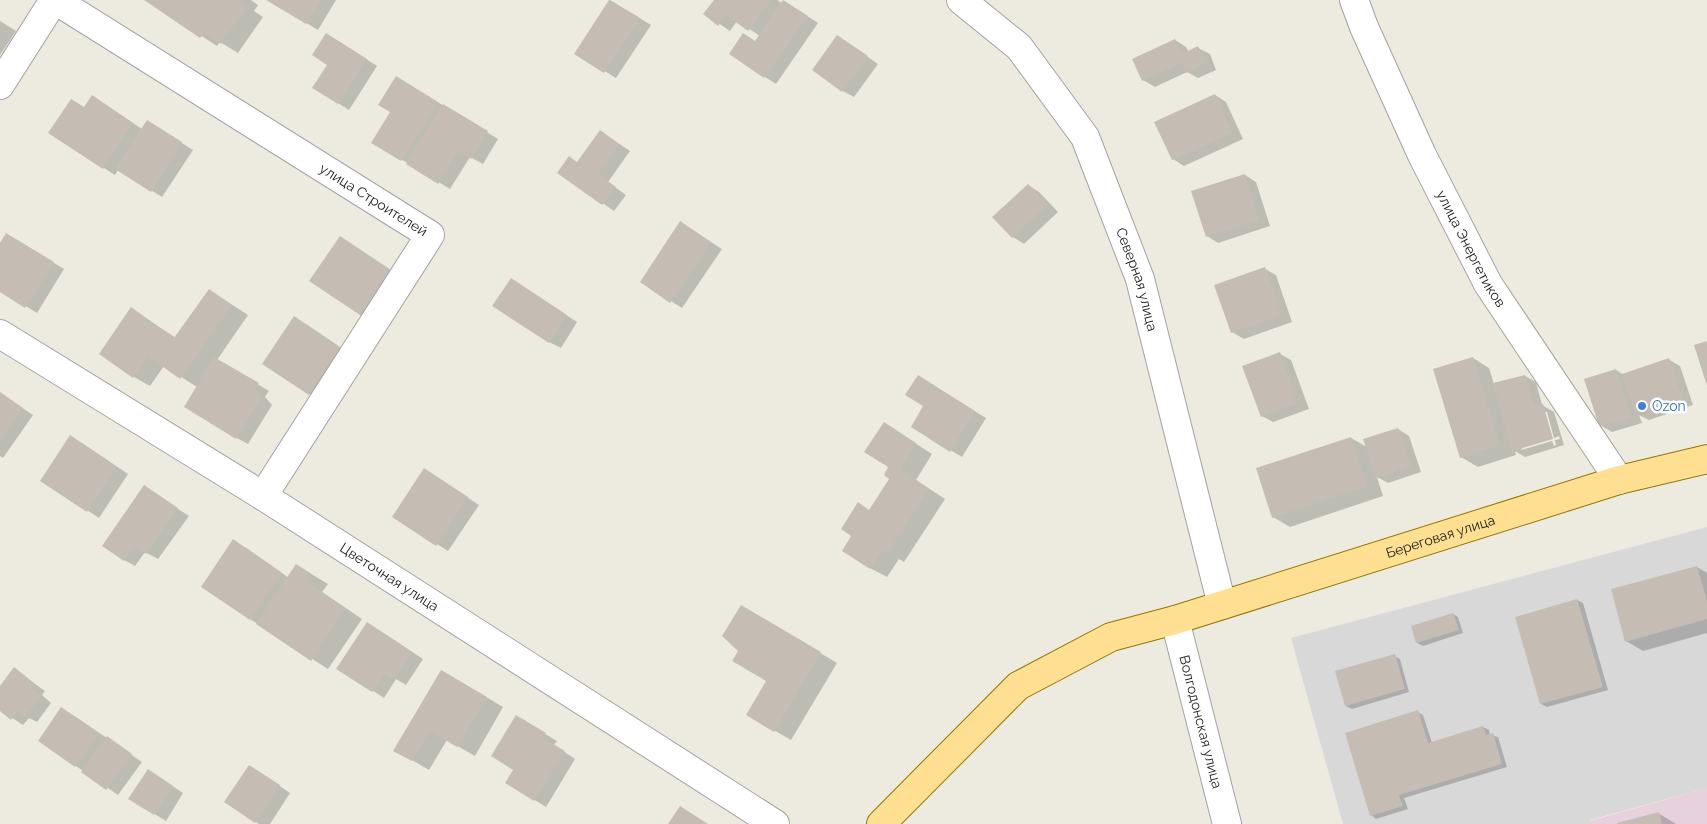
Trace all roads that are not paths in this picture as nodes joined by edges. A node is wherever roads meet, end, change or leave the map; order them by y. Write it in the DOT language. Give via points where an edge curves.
graph roads {
  1 [pos="54,0"];
  2 [pos="961,0"];
  3 [pos="1354,0"];
  4 [pos="0,85"];
  5 [pos="0,334"];
  6 [pos="1707,459"];
  7 [pos="1619,480"];
  8 [pos="263,496"];
  9 [pos="1222,605"];
  10 [pos="1176,620"];
  11 [pos="774,824"];
  12 [pos="881,824"];
  13 [pos="1227,824"];
  1 -- 4 [label="street"];
  1 -- 8 [label="street, улица Строителей" via="430,235"];
  2 -- 9 [label="street, Северная улица" via="1018,47 1085,137 1140,279"];
  3 -- 7 [label="street, улица Энергетиков" via="1422,155 1488,284"];
  5 -- 8 [label="street, Цветочная улица"];
  6 -- 7 [label="main road, Береговая улица"];
  7 -- 9 [label="main road, Береговая улица"];
  8 -- 11 [label="street, Цветочная улица"];
  9 -- 10 [label="main road, Береговая улица"];
  10 -- 12 [label="main road, Береговая улица" via="1111,637 1018,686"];
  10 -- 13 [label="street, Волгодонская улица"];
}
